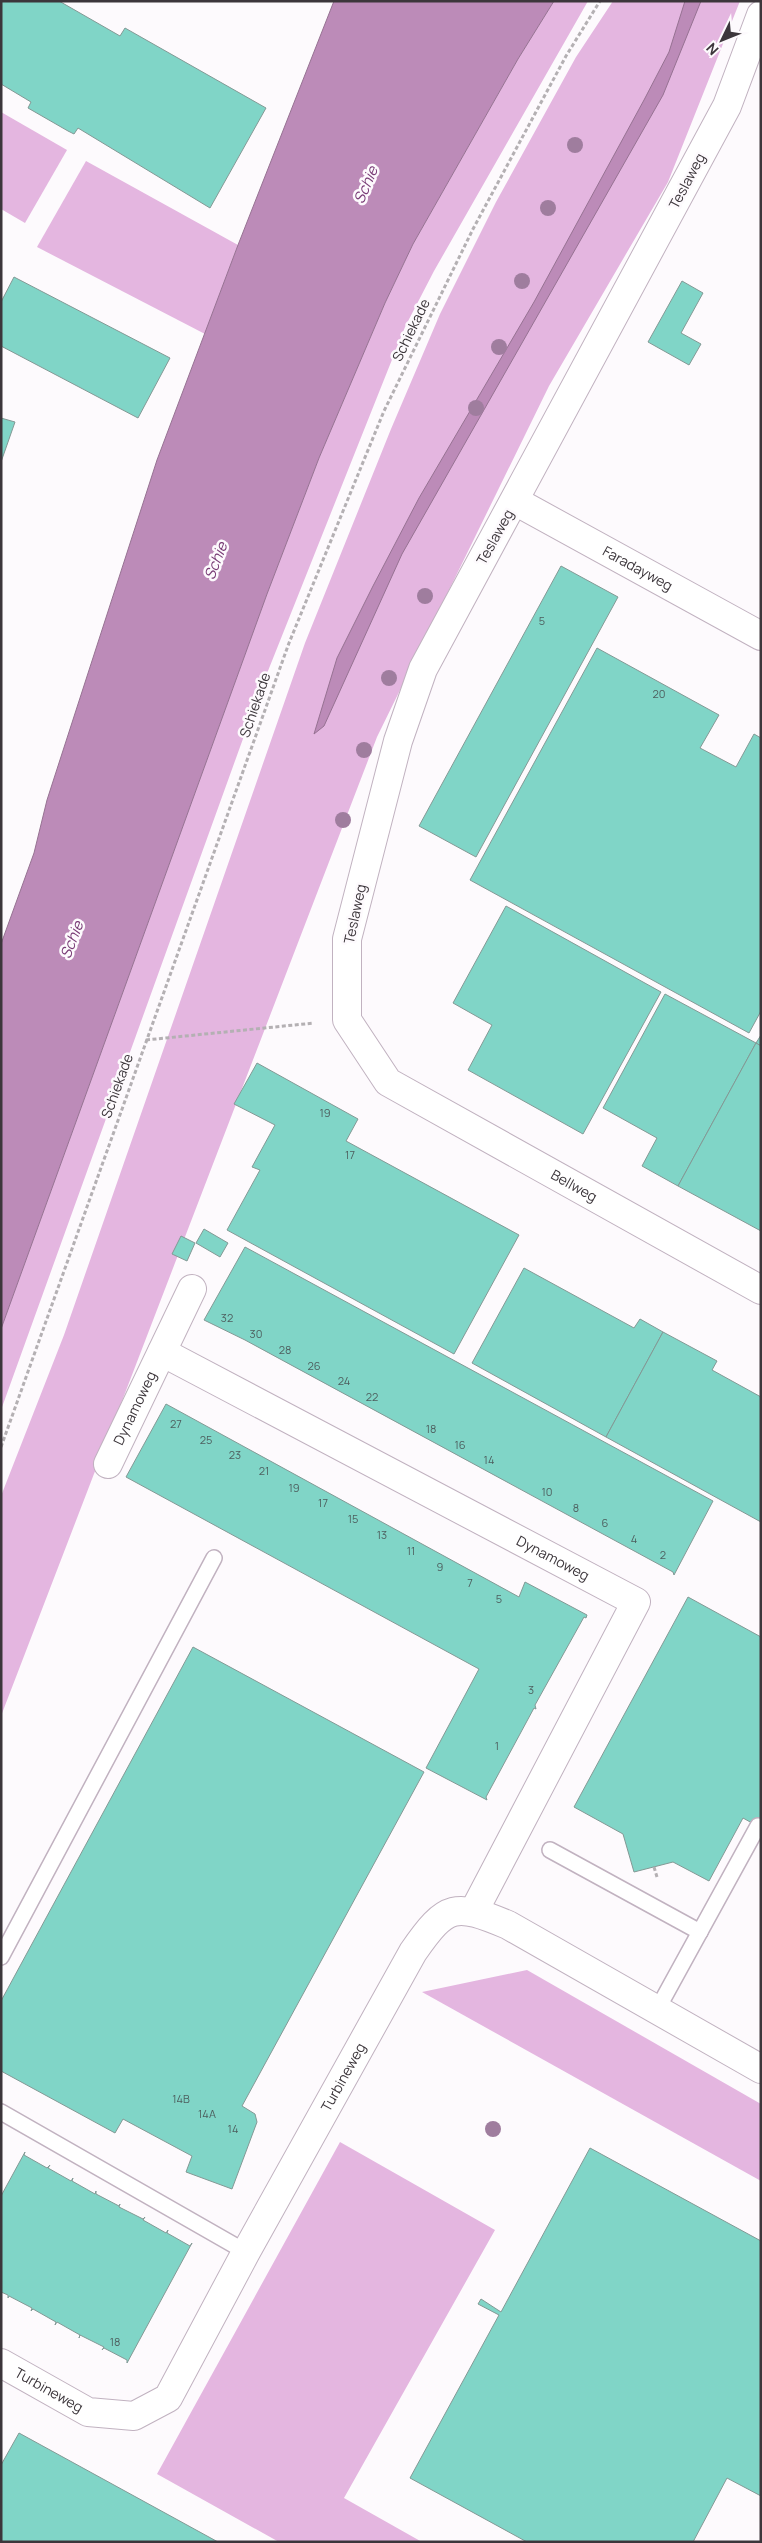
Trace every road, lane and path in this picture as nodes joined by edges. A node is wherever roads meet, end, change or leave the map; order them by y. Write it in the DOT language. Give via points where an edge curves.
graph roads {
  1 [pos="600,1"];
  2 [pos="761,16"];
  3 [pos="515,501"];
  4 [pos="761,636"];
  5 [pos="347,1020"];
  6 [pos="146,1040"];
  7 [pos="192,1288"];
  8 [pos="761,1290"];
  9 [pos="162,1352"];
  10 [pos="1,1448"];
  11 [pos="108,1464"];
  12 [pos="214,1558"];
  13 [pos="758,1826"];
  14 [pos="550,1850"];
  15 [pos="474,1911"];
  16 [pos="700,1932"];
  17 [pos="1,1957"];
  18 [pos="657,2010"];
  19 [pos="761,2069"];
  20 [pos="1,2112"];
  21 [pos="246,2252"];
  22 [pos="1,2363"];
  1 -- 6 [label="path, Schiekade" via="566,56 473,229 384,412 289,643"];
  2 -- 3 [label="street, Teslaweg" via="727,106"];
  3 -- 4 [label="street, Faradayweg"];
  3 -- 5 [label="street, Teslaweg" via="423,669 398,741 347,940"];
  5 -- 6 [label="path"];
  5 -- 8 [label="street, Bellweg" via="388,1082"];
  6 -- 10 [label="path, Schiekade"];
  7 -- 9 [label="street, Dynamoweg"];
  9 -- 11 [label="street, Dynamoweg"];
  9 -- 15 [label="street, Dynamoweg" via="636,1602"];
  12 -- 17 [label="lane"];
  13 -- 16 [label="lane"];
  14 -- 16 [label="lane"];
  15 -- 18 [label="street, Turbineweg" via="508,1925"];
  15 -- 21 [label="street, Turbineweg" via="458,1910 440,1919 426,1932"];
  16 -- 18 [label="lane"];
  18 -- 19 [label="street, Turbineweg"];
  20 -- 21 [label="lane"];
  21 -- 22 [label="street, Turbineweg" via="168,2398 134,2416 88,2412"];
}
